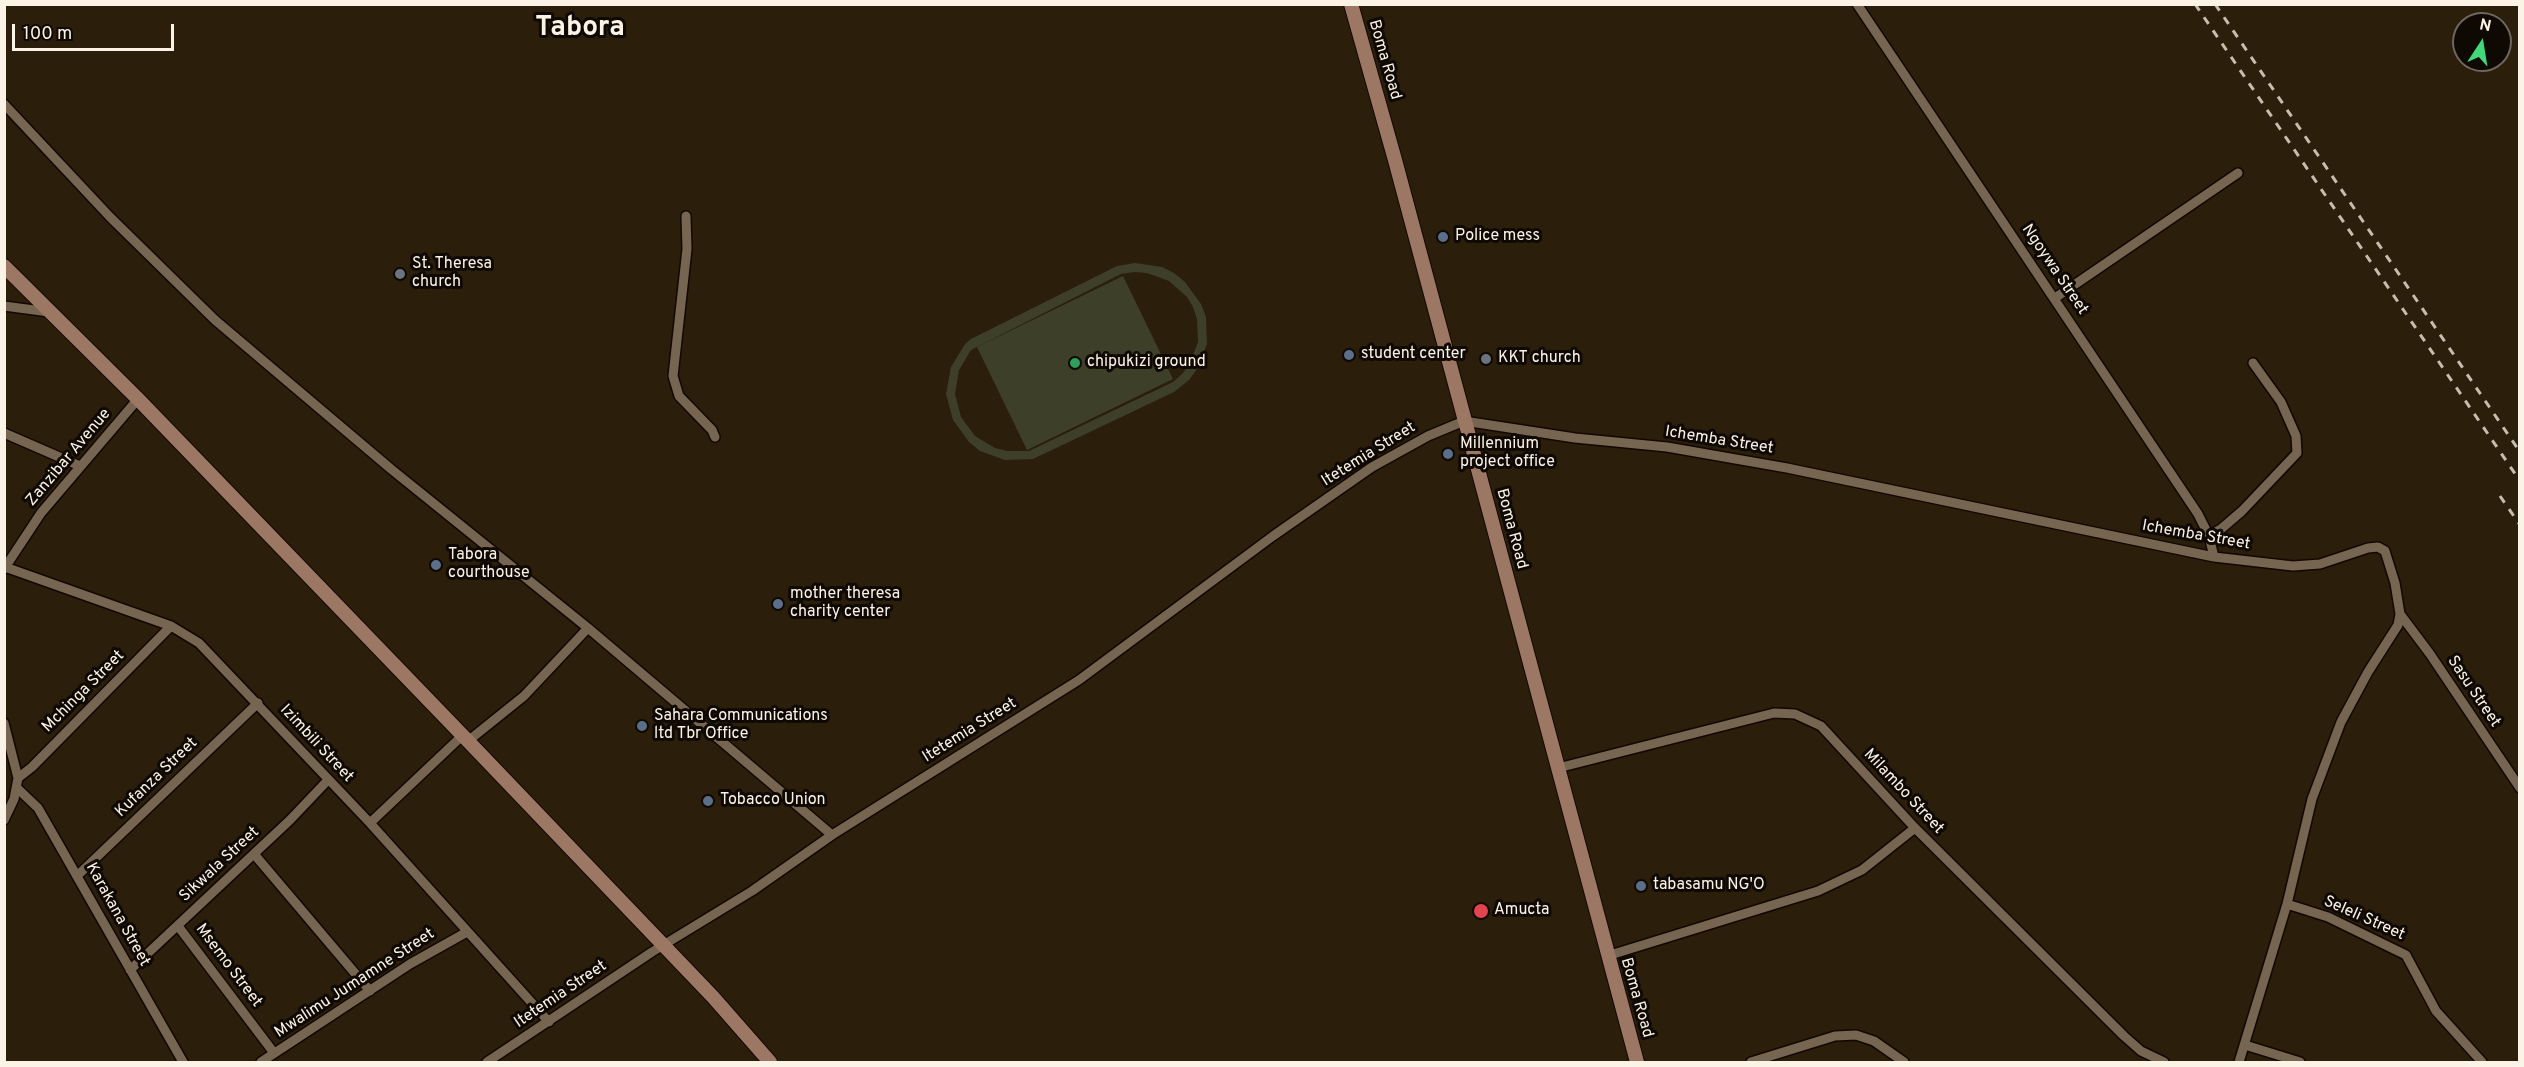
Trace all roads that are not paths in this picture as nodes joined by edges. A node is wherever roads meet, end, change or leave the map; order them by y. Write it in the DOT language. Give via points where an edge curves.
graph roads {
  1 [pos="1351,4"];
  2 [pos="1857,4"];
  3 [pos="4,104"];
  4 [pos="2238,173"];
  5 [pos="686,216"];
  6 [pos="4,266"];
  7 [pos="2055,298"];
  8 [pos="4,306"];
  9 [pos="49,312"];
  10 [pos="2253,363"];
  11 [pos="138,399"];
  12 [pos="1464,421"];
  13 [pos="4,433"];
  14 [pos="715,437"];
  15 [pos="80,466"];
  16 [pos="2209,536"];
  17 [pos="2214,557"];
  18 [pos="5,568"];
  19 [pos="2400,614"];
  20 [pos="171,626"];
  21 [pos="588,628"];
  22 [pos="258,703"];
  23 [pos="4,723"];
  24 [pos="466,738"];
  25 [pos="1558,768"];
  26 [pos="18,778"];
  27 [pos="328,780"];
  28 [pos="16,788"];
  29 [pos="2520,788"];
  30 [pos="4,820"];
  31 [pos="370,823"];
  32 [pos="1915,828"];
  33 [pos="832,835"];
  34 [pos="254,854"];
  35 [pos="78,874"];
  36 [pos="2287,904"];
  37 [pos="178,926"];
  38 [pos="467,932"];
  39 [pos="663,946"];
  40 [pos="1607,956"];
  41 [pos="130,969"];
  42 [pos="370,991"];
  43 [pos="549,1022"];
  44 [pos="2245,1045"];
  45 [pos="274,1053"];
  46 [pos="183,1062"];
  47 [pos="261,1062"];
  48 [pos="487,1062"];
  49 [pos="770,1062"];
  50 [pos="1637,1062"];
  51 [pos="1750,1062"];
  52 [pos="1904,1062"];
  53 [pos="2164,1062"];
  54 [pos="2239,1062"];
  55 [pos="2300,1062"];
  56 [pos="2482,1062"];
  1 -- 12 [label="main road, Boma Road"];
  2 -- 7 [label="street, Ngoywa Street"];
  3 -- 21 [label="street" via="110,217 215,320"];
  4 -- 7 [label="street"];
  5 -- 14 [label="street" via="687,249 674,376 679,396"];
  6 -- 9 [label="main road"];
  7 -- 16 [label="street, Ngoywa Street" via="2199,514"];
  8 -- 9 [label="street"];
  9 -- 11 [label="main road"];
  10 -- 16 [label="street" via="2281,402 2295,436 2297,453 2242,512"];
  11 -- 15 [label="street, Zanzibar Avenue"];
  11 -- 24 [label="main road"];
  12 -- 17 [label="street, Ichemba Street" via="1667,447 1787,468"];
  12 -- 25 [label="main road, Boma Road"];
  12 -- 33 [label="street, Itetemia Street" via="1372,467 1078,680"];
  13 -- 15 [label="street"];
  15 -- 18 [label="street, Zanzibar Avenue" via="41,513"];
  16 -- 17 [label="street, Ngoywa Street"];
  17 -- 19 [label="street, Ichemba Street" via="2293,566 2320,564 2378,547 2388,556"];
  18 -- 20 [label="street, Izimbili Street"];
  19 -- 29 [label="street, Sasu Street"];
  19 -- 36 [label="street" via="2390,640 2341,722 2312,800"];
  20 -- 22 [label="street, Izimbili Street" via="199,643"];
  20 -- 26 [label="street, Mchinga Street"];
  21 -- 24 [label="street" via="524,696"];
  21 -- 33 [label="street"];
  22 -- 27 [label="street, Izimbili Street"];
  22 -- 35 [label="street, Kufanza Street"];
  23 -- 26 [label="street"];
  24 -- 31 [label="street"];
  24 -- 39 [label="main road"];
  25 -- 32 [label="street, Milambo Street" via="1774,713 1796,714 1821,726"];
  25 -- 40 [label="main road, Boma Road"];
  26 -- 28 [label="street"];
  27 -- 31 [label="street, Izimbili Street"];
  27 -- 34 [label="street, Sikwala Street"];
  28 -- 30 [label="street"];
  28 -- 35 [label="street, Karakana Street" via="38,808"];
  31 -- 38 [label="street, Izimbili Street"];
  32 -- 40 [label="street" via="1862,870 1818,891"];
  32 -- 53 [label="street, Milambo Street" via="2124,1036 2141,1051"];
  33 -- 39 [label="street, Itetemia Street" via="753,891"];
  34 -- 37 [label="street, Sikwala Street"];
  34 -- 42 [label="street"];
  35 -- 41 [label="street, Karakana Street"];
  36 -- 44 [label="street"];
  36 -- 56 [label="street, Seleli Street" via="2328,917 2406,955 2436,1011"];
  37 -- 41 [label="street, Sikwala Street"];
  37 -- 45 [label="street, Msemo Street"];
  38 -- 42 [label="street, Mwalimu Jumamne Street"];
  38 -- 43 [label="street, Izimbili Street"];
  39 -- 43 [label="street, Itetemia Street"];
  39 -- 49 [label="main road"];
  40 -- 50 [label="main road, Boma Road"];
  41 -- 46 [label="street, Karakana Street"];
  42 -- 45 [label="street, Mwalimu Jumamne Street"];
  43 -- 48 [label="street, Itetemia Street"];
  44 -- 54 [label="street"];
  44 -- 55 [label="street"];
  45 -- 47 [label="street, Mwalimu Jumamne Street"];
  51 -- 52 [label="street" via="1835,1036 1856,1035 1874,1041"];
}
